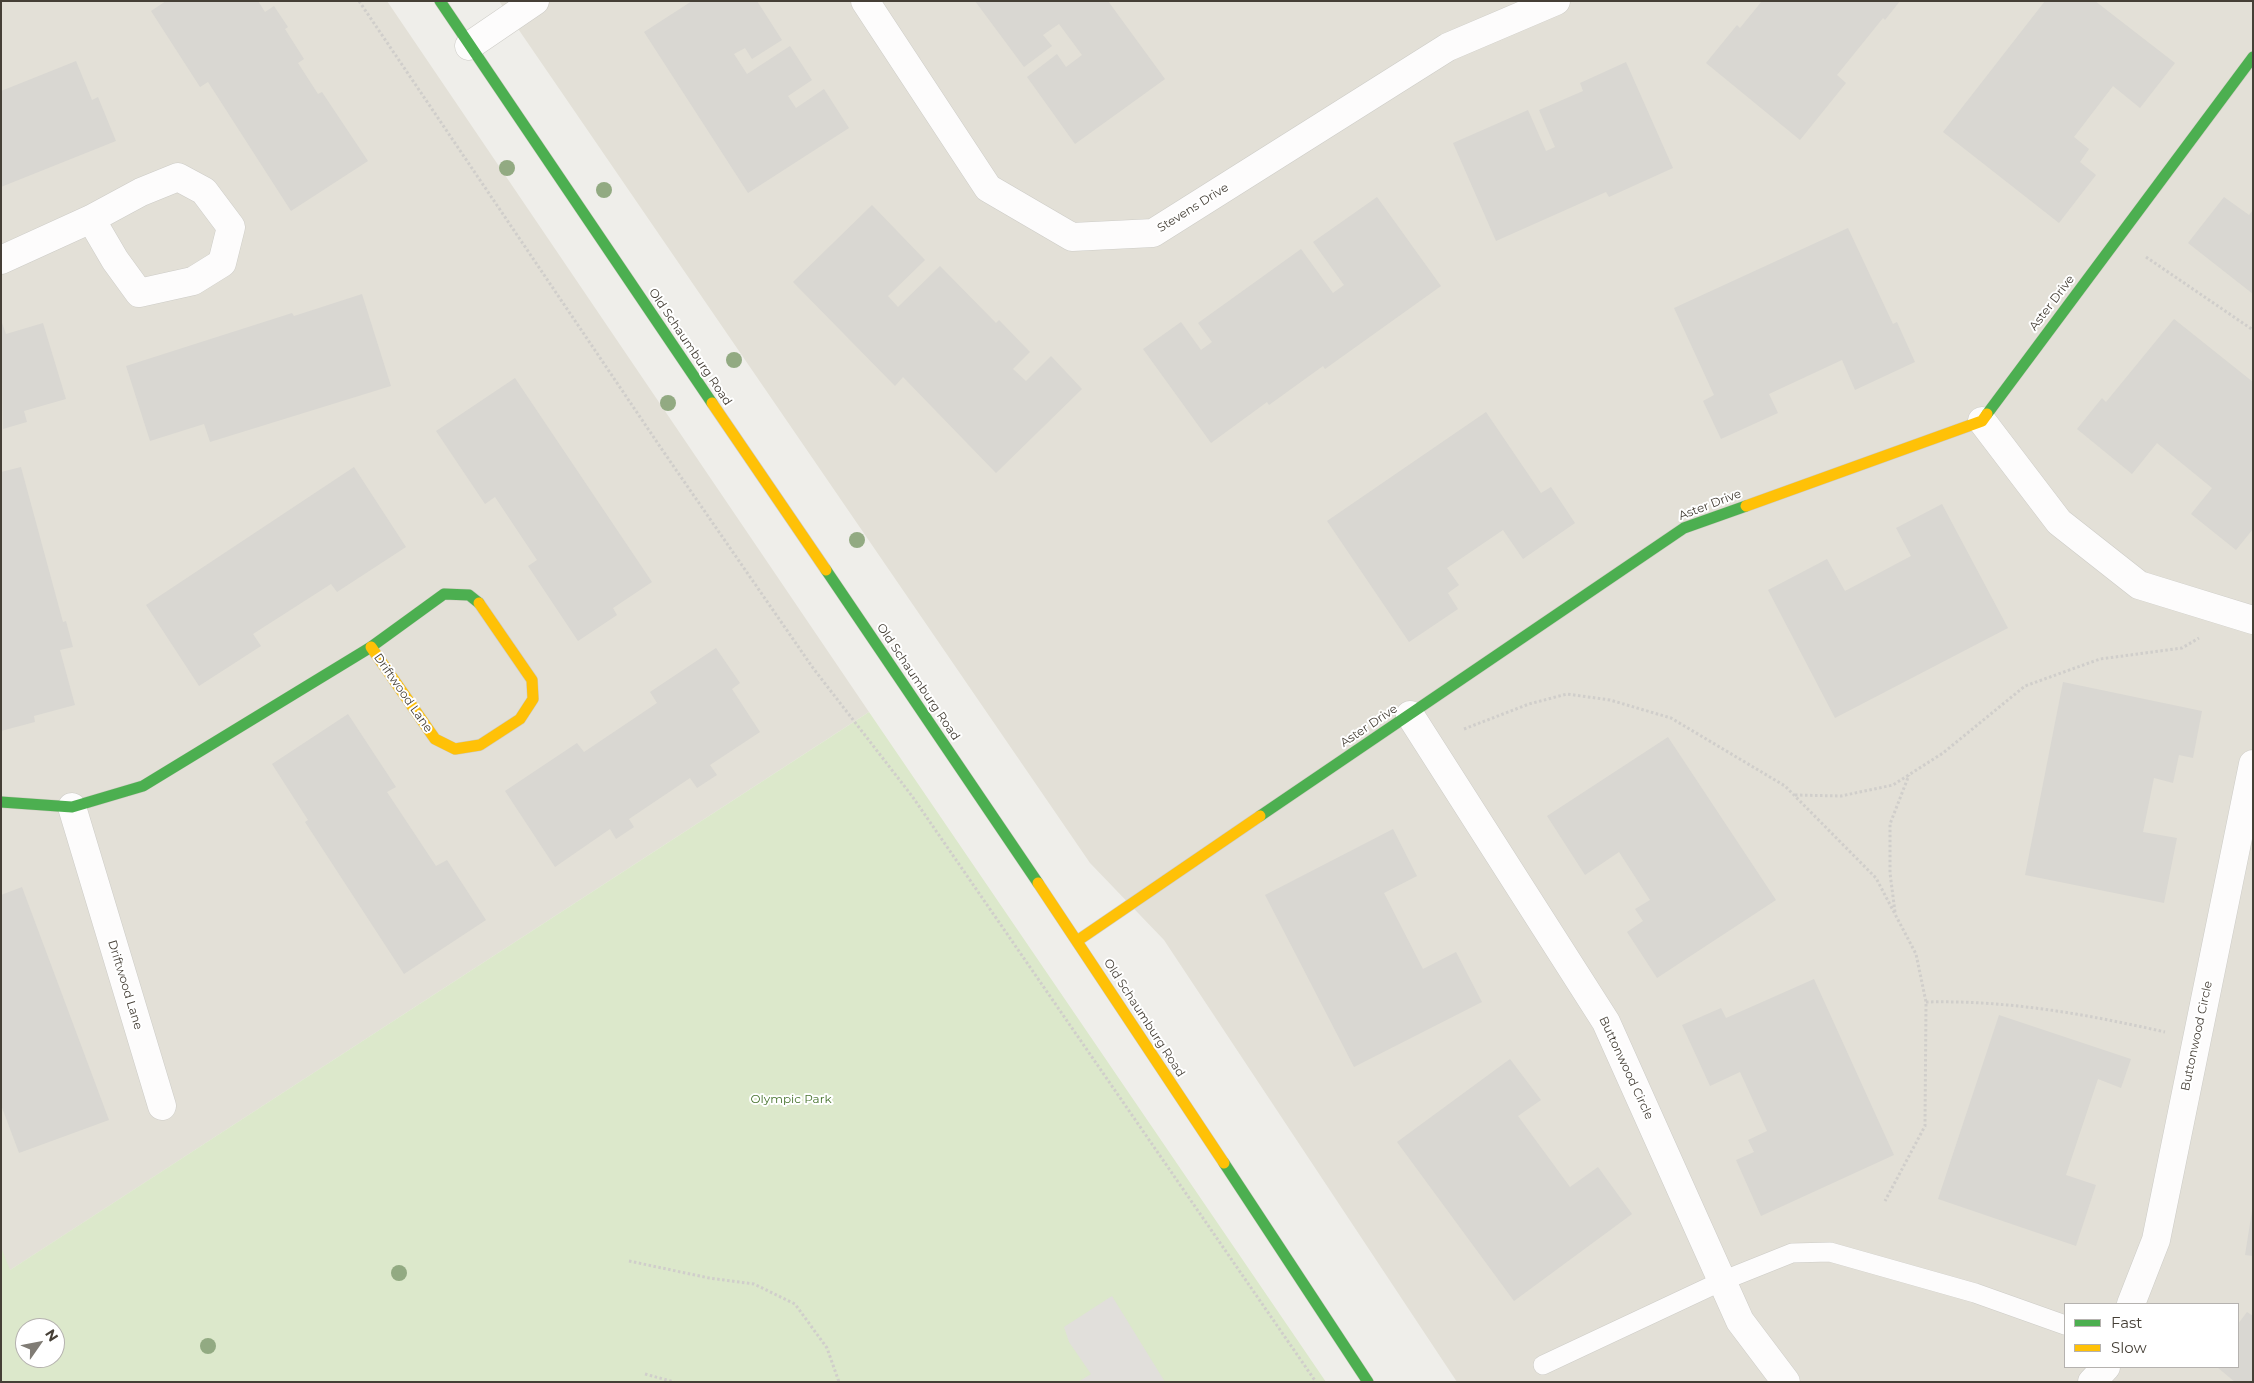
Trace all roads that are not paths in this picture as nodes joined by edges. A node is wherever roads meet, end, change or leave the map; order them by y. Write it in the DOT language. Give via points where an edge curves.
graph roads {
  1 [pos="440,1"];
  2 [pos="535,1"];
  3 [pos="865,1"];
  4 [pos="1556,1"];
  5 [pos="470,46"];
  6 [pos="2253,57"];
  7 [pos="91,219"];
  8 [pos="1,260"];
  9 [pos="1982,421"];
  10 [pos="2253,620"];
  11 [pos="371,647"];
  12 [pos="1410,715"];
  13 [pos="2253,764"];
  14 [pos="1,802"];
  15 [pos="72,807"];
  16 [pos="1077,941"];
  17 [pos="162,1106"];
  18 [pos="1722,1281"];
  19 [pos="2131,1303"];
  20 [pos="2064,1325"];
  21 [pos="1543,1365"];
  22 [pos="2105,1368"];
  23 [pos="1368,1382"];
  24 [pos="1786,1382"];
  25 [pos="2092,1382"];
  1 -- 5 [label="street, Old Schaumburg Road"];
  2 -- 5 [label="street"];
  3 -- 4 [label="street, Stevens Drive" via="988,188 1072,237 1153,233 1448,46"];
  5 -- 16 [label="street, Old Schaumburg Road"];
  6 -- 9 [label="street, Aster Drive"];
  7 -- 7 [label="street" via="141,192 178,177 204,190 231,226 222,263 193,281 139,293"];
  7 -- 8 [label="street"];
  9 -- 10 [label="street" via="2059,522 2139,585"];
  9 -- 12 [label="street, Aster Drive" via="1684,528"];
  11 -- 11 [label="street, Driftwood Lane" via="435,740 455,750 488,740 520,719 533,699 532,680 479,603 469,595 444,594"];
  11 -- 15 [label="street, Driftwood Lane" via="143,786"];
  12 -- 16 [label="street, Aster Drive"];
  12 -- 18 [label="street, Buttonwood Circle" via="1606,1022"];
  13 -- 19 [label="street, Buttonwood Circle" via="2156,1240"];
  14 -- 15 [label="street, Driftwood Lane"];
  15 -- 17 [label="street, Driftwood Lane"];
  16 -- 23 [label="street, Old Schaumburg Road"];
  18 -- 20 [label="lane" via="1792,1253 1830,1252 1975,1293"];
  18 -- 21 [label="lane"];
  18 -- 24 [label="street, Buttonwood Circle" via="1740,1321"];
  22 -- 25 [label="street"];
}
